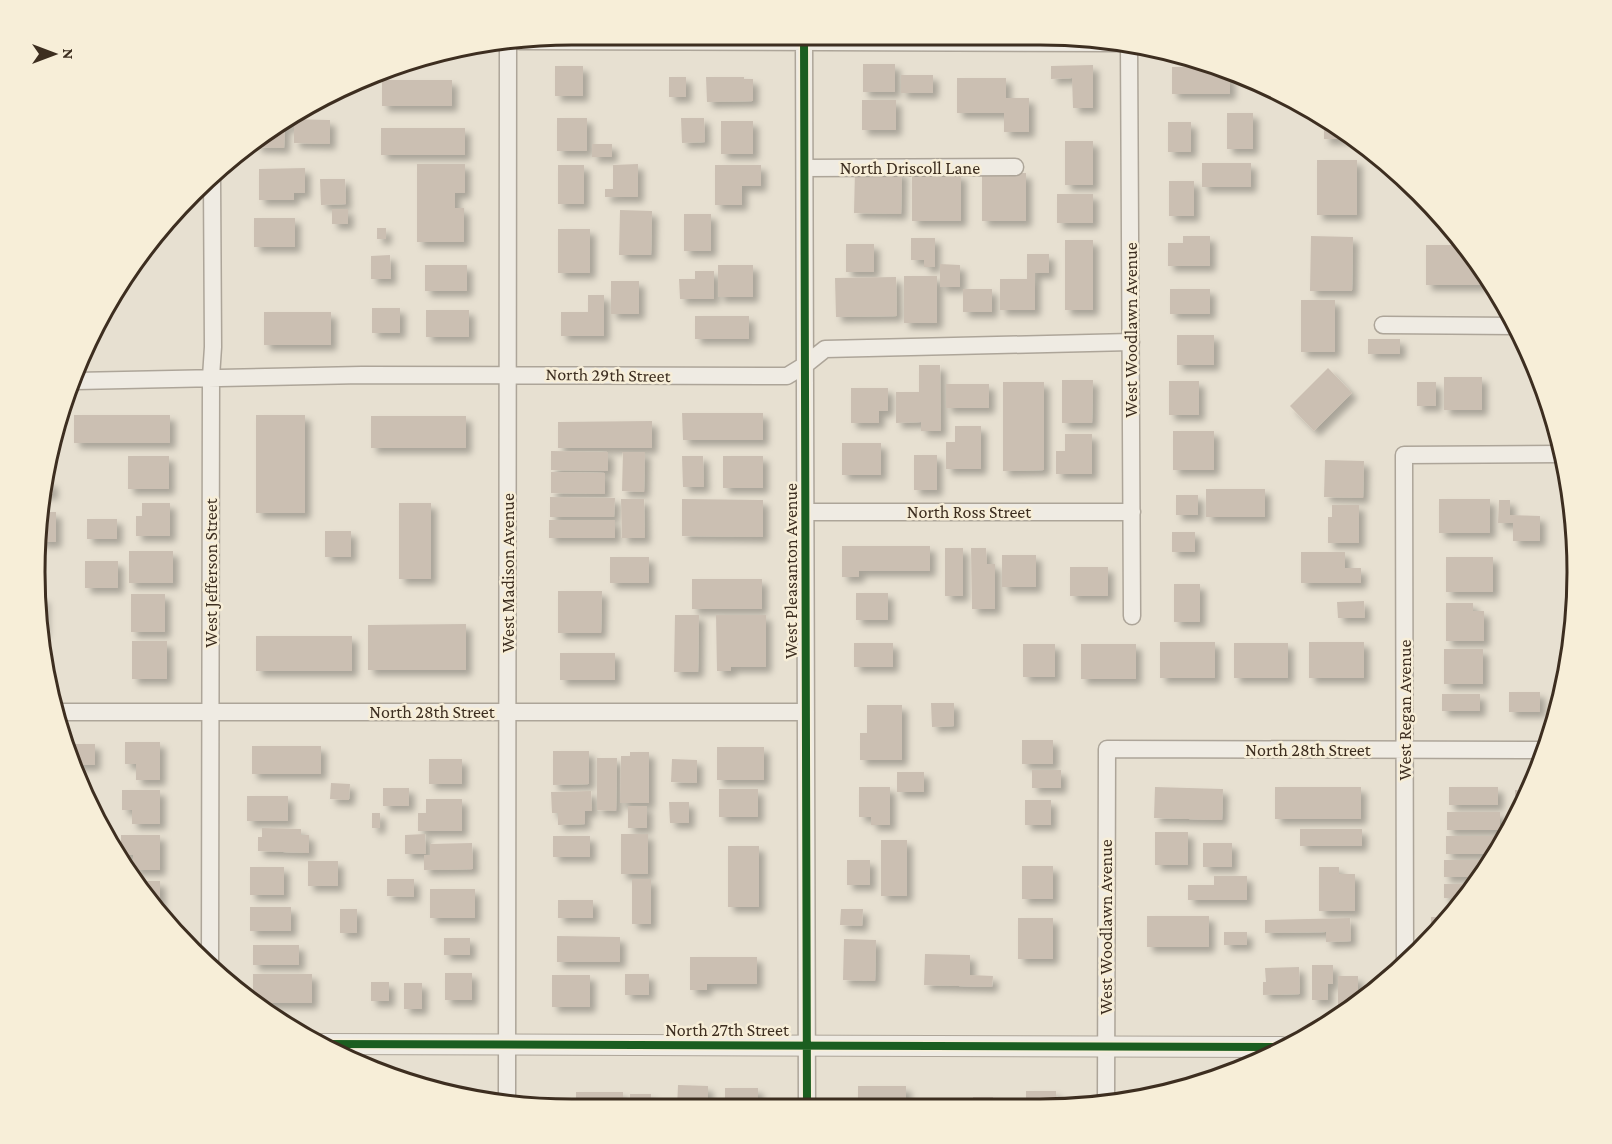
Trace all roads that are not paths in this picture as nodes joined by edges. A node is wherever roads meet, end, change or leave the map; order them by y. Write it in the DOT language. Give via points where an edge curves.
graph roads {
  1 [pos="804,45"];
  2 [pos="508,49"];
  3 [pos="1129,53"];
  4 [pos="1015,167"];
  5 [pos="805,168"];
  6 [pos="212,187"];
  7 [pos="1383,325"];
  8 [pos="1506,326"];
  9 [pos="1131,342"];
  10 [pos="805,365"];
  11 [pos="508,374"];
  12 [pos="212,377"];
  13 [pos="81,381"];
  14 [pos="1553,454"];
  15 [pos="806,512"];
  16 [pos="1132,512"];
  17 [pos="1132,616"];
  18 [pos="64,712"];
  19 [pos="210,712"];
  20 [pos="508,712"];
  21 [pos="806,712"];
  22 [pos="1107,749"];
  23 [pos="1405,750"];
  24 [pos="1536,750"];
  25 [pos="1405,952"];
  26 [pos="210,955"];
  27 [pos="337,1044"];
  28 [pos="507,1044"];
  29 [pos="807,1046"];
  30 [pos="1106,1046"];
  31 [pos="1269,1047"];
  32 [pos="507,1094"];
  33 [pos="1106,1094"];
  34 [pos="807,1099"];
  1 -- 5 [label="street, West Pleasanton Avenue"];
  2 -- 11 [label="street, West Madison Avenue"];
  3 -- 9 [label="street, West Woodlawn Avenue"];
  4 -- 5 [label="street, North Driscoll Lane"];
  5 -- 10 [label="street, West Pleasanton Avenue"];
  6 -- 12 [label="street, West Jefferson Street"];
  7 -- 8 [label="street"];
  9 -- 10 [label="street, North 29th Street" via="825,348"];
  9 -- 16 [label="street, West Woodlawn Avenue"];
  10 -- 11 [label="street, North 29th Street" via="787,376"];
  10 -- 15 [label="street, West Pleasanton Avenue"];
  11 -- 12 [label="street, North 29th Street"];
  11 -- 20 [label="street, West Madison Avenue"];
  12 -- 13 [label="street, North 29th Street"];
  12 -- 19 [label="street, West Jefferson Street"];
  14 -- 23 [label="street, West Regan Avenue" via="1404,455"];
  15 -- 16 [label="street, North Ross Street"];
  15 -- 21 [label="street, West Pleasanton Avenue"];
  16 -- 17 [label="street, West Woodlawn Avenue"];
  18 -- 19 [label="street, North 28th Street"];
  19 -- 20 [label="street, North 28th Street"];
  19 -- 26 [label="street, West Jefferson Street"];
  20 -- 21 [label="street, North 28th Street"];
  20 -- 28 [label="street, West Madison Avenue"];
  21 -- 29 [label="street, West Pleasanton Avenue"];
  22 -- 23 [label="street, North 28th Street"];
  22 -- 30 [label="street, West Woodlawn Avenue"];
  23 -- 24 [label="street, North 28th Street"];
  23 -- 25 [label="street, West Regan Avenue"];
  27 -- 28 [label="street, North 27th Street"];
  28 -- 29 [label="street, North 27th Street"];
  28 -- 32 [label="street, West Madison Avenue"];
  29 -- 30 [label="street, North 27th Street"];
  29 -- 34 [label="street, West Pleasanton Avenue"];
  30 -- 31 [label="street, North 27th Street"];
  30 -- 33 [label="street, West Woodlawn Avenue"];
}
